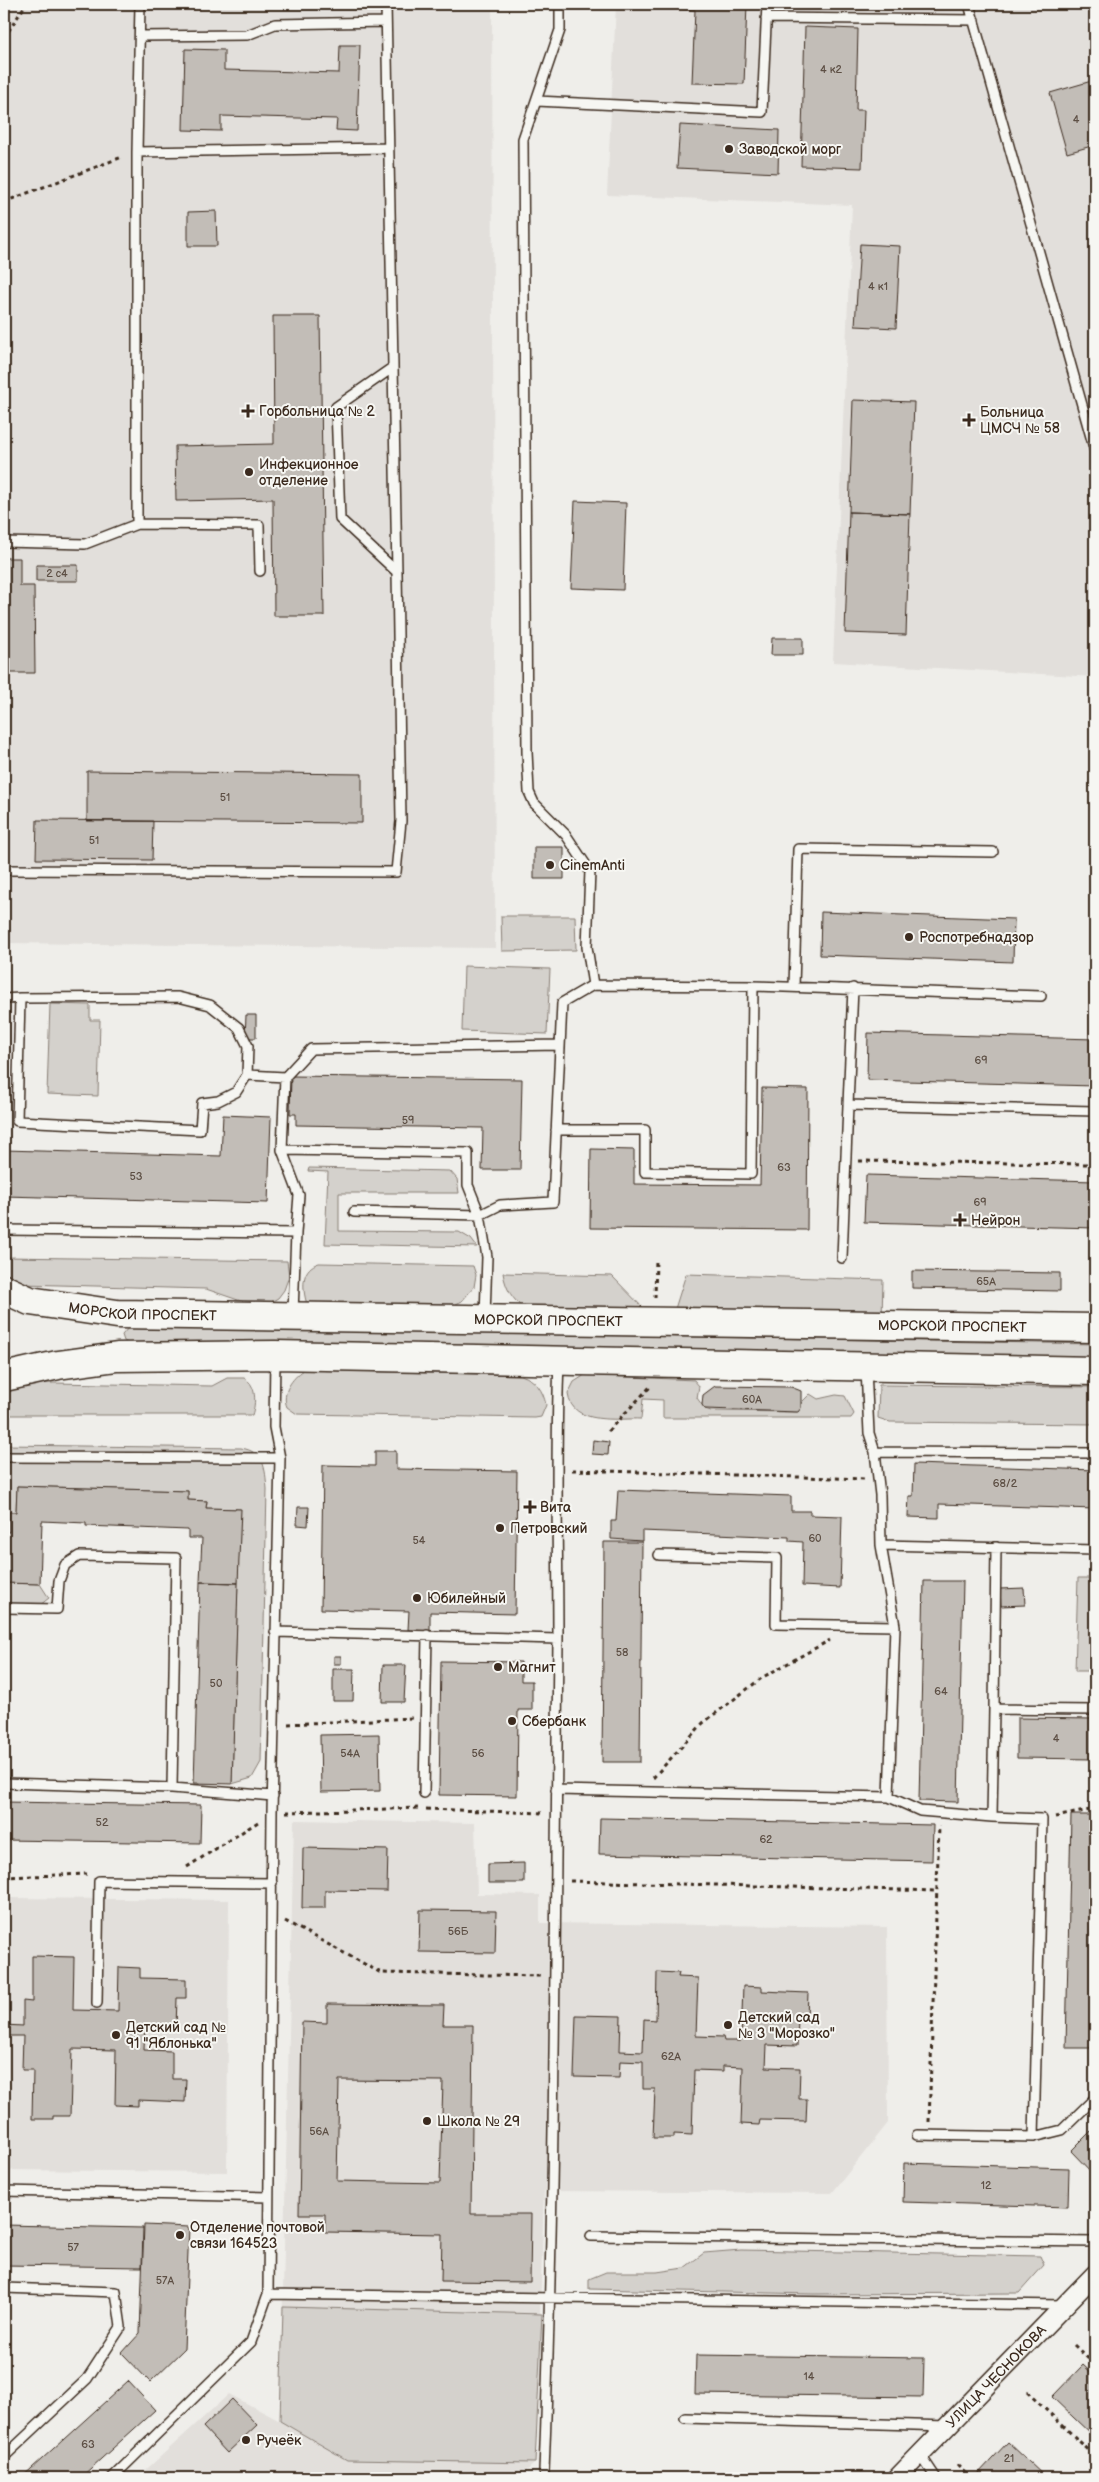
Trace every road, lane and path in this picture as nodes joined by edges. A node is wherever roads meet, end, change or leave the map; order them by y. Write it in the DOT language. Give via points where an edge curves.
graph roads {
  1 [pos="26,4"];
  2 [pos="140,4"];
  3 [pos="386,4"];
  4 [pos="560,4"];
  5 [pos="767,4"];
  6 [pos="969,4"];
  7 [pos="766,18"];
  8 [pos="974,20"];
  9 [pos="386,22"];
  10 [pos="140,36"];
  11 [pos="4,38"];
  12 [pos="537,101"];
  13 [pos="387,148"];
  14 [pos="137,152"];
  15 [pos="4,202"];
  16 [pos="392,368"];
  17 [pos="1095,451"];
  18 [pos="137,524"];
  19 [pos="4,542"];
  20 [pos="260,571"];
  21 [pos="397,572"];
  22 [pos="993,852"];
  23 [pos="4,870"];
  24 [pos="592,985"];
  25 [pos="753,986"];
  26 [pos="794,987"];
  27 [pos="852,988"];
  28 [pos="1041,996"];
  29 [pos="20,998"];
  30 [pos="4,999"];
  31 [pos="559,1045"];
  32 [pos="247,1075"];
  33 [pos="285,1077"];
  34 [pos="848,1105"];
  35 [pos="1095,1111"];
  36 [pos="556,1130"];
  37 [pos="282,1150"];
  38 [pos="1091,1164"];
  39 [pos="858,1171"];
  40 [pos="354,1212"];
  41 [pos="480,1215"];
  42 [pos="4,1230"];
  43 [pos="296,1233"];
  44 [pos="842,1258"];
  45 [pos="656,1259"];
  46 [pos="4,1289"];
  47 [pos="655,1304"];
  48 [pos="117,1314"];
  49 [pos="292,1316"];
  50 [pos="484,1319"];
  51 [pos="1095,1328"];
  52 [pos="275,1355"];
  53 [pos="117,1357"];
  54 [pos="559,1362"];
  55 [pos="866,1366"];
  56 [pos="1095,1371"];
  57 [pos="4,1377"];
  58 [pos="653,1384"];
  59 [pos="608,1431"];
  60 [pos="875,1452"];
  61 [pos="1095,1454"];
  62 [pos="4,1457"];
  63 [pos="280,1458"];
  64 [pos="558,1470"];
  65 [pos="878,1480"];
  66 [pos="881,1545"];
  67 [pos="996,1547"];
  68 [pos="1095,1550"];
  69 [pos="659,1555"];
  70 [pos="4,1608"];
  71 [pos="858,1625"];
  72 [pos="895,1626"];
  73 [pos="275,1632"];
  74 [pos="427,1635"];
  75 [pos="558,1639"];
  76 [pos="994,1709"];
  77 [pos="1095,1710"];
  78 [pos="4,1783"];
  79 [pos="172,1788"];
  80 [pos="556,1790"];
  81 [pos="641,1791"];
  82 [pos="424,1793"];
  83 [pos="273,1796"];
  84 [pos="889,1797"];
  85 [pos="1095,1809"];
  86 [pos="272,1812"];
  87 [pos="541,1812"];
  88 [pos="939,1814"];
  89 [pos="992,1817"];
  90 [pos="1042,1819"];
  91 [pos="184,1869"];
  92 [pos="96,1874"];
  93 [pos="4,1876"];
  94 [pos="556,1881"];
  95 [pos="272,1883"];
  96 [pos="937,1891"];
  97 [pos="271,1914"];
  98 [pos="555,1977"];
  99 [pos="97,2003"];
  100 [pos="1095,2098"];
  101 [pos="917,2135"];
  102 [pos="929,2135"];
  103 [pos="1034,2137"];
  104 [pos="4,2191"];
  105 [pos="268,2198"];
  106 [pos="591,2236"];
  107 [pos="1095,2242"];
  108 [pos="1095,2274"];
  109 [pos="4,2288"];
  110 [pos="268,2294"];
  111 [pos="551,2298"];
  112 [pos="1063,2305"];
  113 [pos="1074,2345"];
  114 [pos="1095,2365"];
  115 [pos="1027,2392"];
  116 [pos="685,2418"];
  117 [pos="947,2426"];
  118 [pos="920,2454"];
  119 [pos="1095,2456"];
  120 [pos="4,2457"];
  121 [pos="957,2465"];
  122 [pos="544,2472"];
  123 [pos="112,2478"];
  124 [pos="897,2478"];
  125 [pos="936,2478"];
  126 [pos="970,2478"];
  1 -- 11 [label="path"];
  2 -- 10 [label="lane"];
  3 -- 9 [label="lane"];
  4 -- 12 [label="lane" via="560,30"];
  5 -- 7 [label="lane"];
  6 -- 8 [label="lane"];
  7 -- 8 [label="lane"];
  7 -- 12 [label="lane" via="762,112"];
  8 -- 17 [label="lane"];
  9 -- 10 [label="lane" via="275,24 247,35"];
  9 -- 13 [label="lane"];
  10 -- 14 [label="lane"];
  12 -- 24 [label="lane" via="523,139 530,792 534,803 566,835 590,871 587,947"];
  13 -- 14 [label="lane"];
  13 -- 16 [label="lane"];
  14 -- 15 [label="path"];
  14 -- 18 [label="lane"];
  16 -- 21 [label="lane"];
  16 -- 21 [label="lane" via="336,407 340,519"];
  18 -- 19 [label="lane" via="85,544"];
  18 -- 20 [label="lane" via="259,525"];
  21 -- 23 [label="lane" via="401,821 396,872"];
  22 -- 26 [label="lane" via="798,849"];
  24 -- 25 [label="lane"];
  24 -- 31 [label="lane" via="562,1003"];
  25 -- 26 [label="lane"];
  25 -- 36 [label="lane" via="751,1174 645,1172 646,1130"];
  26 -- 27 [label="lane"];
  27 -- 28 [label="lane"];
  27 -- 34 [label="lane"];
  29 -- 30 [label="lane"];
  29 -- 32 [label="lane" via="178,997 210,1005 239,1028 248,1046"];
  29 -- 32 [label="lane" via="17,1122 200,1130 202,1102 218,1101 236,1092"];
  31 -- 33 [label="lane" via="311,1049"];
  31 -- 36 [label="lane"];
  32 -- 33 [label="lane"];
  33 -- 37 [label="lane"];
  34 -- 35 [label="lane"];
  34 -- 44 [label="lane"];
  36 -- 41 [label="lane" via="553,1202 500,1205"];
  37 -- 41 [label="lane" via="468,1153 468,1185"];
  37 -- 43 [label="lane" via="298,1195"];
  38 -- 39 [label="path" via="859,1161"];
  40 -- 41 [label="lane"];
  41 -- 50 [label="lane" via="487,1257"];
  42 -- 43 [label="lane"];
  43 -- 49 [label="lane"];
  45 -- 47 [label="path"];
  46 -- 48 [label="main road, МОРСКОЙ ПРОСПЕКТ" via="30,1301"];
  48 -- 49 [label="main road, МОРСКОЙ ПРОСПЕКТ"];
  48 -- 53 [label="main road" via="108,1329 108,1347"];
  49 -- 50 [label="main road, МОРСКОЙ ПРОСПЕКТ"];
  50 -- 51 [label="main road, МОРСКОЙ ПРОСПЕКТ"];
  52 -- 53 [label="main road"];
  52 -- 54 [label="main road"];
  52 -- 63 [label="lane" via="274,1427"];
  53 -- 57 [label="main road"];
  54 -- 55 [label="main road"];
  54 -- 64 [label="lane"];
  55 -- 56 [label="main road"];
  55 -- 60 [label="lane" via="869,1433"];
  58 -- 59 [label="path"];
  60 -- 61 [label="lane"];
  60 -- 65 [label="lane"];
  62 -- 63 [label="lane"];
  63 -- 73 [label="lane"];
  64 -- 65 [label="path"];
  64 -- 75 [label="lane"];
  65 -- 66 [label="lane"];
  66 -- 67 [label="lane"];
  66 -- 72 [label="lane"];
  67 -- 68 [label="lane"];
  67 -- 76 [label="lane"];
  69 -- 71 [label="lane" via="777,1558 776,1624"];
  70 -- 79 [label="lane" via="57,1609 59,1582 65,1565 79,1556 176,1558"];
  71 -- 72 [label="lane"];
  71 -- 81 [label="path" via="764,1677 704,1723"];
  72 -- 84 [label="lane"];
  73 -- 74 [label="lane"];
  73 -- 83 [label="lane"];
  74 -- 75 [label="lane"];
  74 -- 82 [label="lane"];
  75 -- 80 [label="lane"];
  76 -- 77 [label="lane"];
  76 -- 89 [label="lane"];
  78 -- 79 [label="lane"];
  79 -- 83 [label="lane"];
  80 -- 81 [label="lane"];
  80 -- 94 [label="lane"];
  81 -- 84 [label="lane"];
  83 -- 86 [label="lane"];
  84 -- 88 [label="lane" via="920,1812"];
  85 -- 90 [label="path"];
  86 -- 87 [label="path" via="382,1808"];
  86 -- 91 [label="path"];
  86 -- 95 [label="lane"];
  88 -- 89 [label="lane"];
  88 -- 96 [label="path"];
  89 -- 90 [label="lane"];
  90 -- 103 [label="lane"];
  92 -- 93 [label="path"];
  94 -- 96 [label="path"];
  94 -- 98 [label="lane"];
  95 -- 97 [label="lane"];
  95 -- 99 [label="lane" via="99,1881"];
  96 -- 102 [label="path"];
  97 -- 98 [label="path" via="381,1973"];
  97 -- 105 [label="lane"];
  98 -- 111 [label="lane"];
  100 -- 103 [label="lane" via="1062,2130"];
  101 -- 102 [label="lane"];
  102 -- 103 [label="lane"];
  104 -- 105 [label="lane"];
  105 -- 110 [label="lane"];
  106 -- 107 [label="lane"];
  108 -- 112 [label="street, УЛИЦА ЧЕСНОКОВА"];
  109 -- 120 [label="lane" via="116,2292 121,2327 87,2379"];
  110 -- 111 [label="lane"];
  110 -- 123 [label="lane" via="251,2342"];
  111 -- 112 [label="lane"];
  111 -- 122 [label="lane"];
  112 -- 117 [label="street, УЛИЦА ЧЕСНОКОВА"];
  113 -- 114 [label="path"];
  115 -- 119 [label="path"];
  116 -- 117 [label="lane"];
  117 -- 118 [label="street, УЛИЦА ЧЕСНОКОВА"];
  118 -- 124 [label="street, УЛИЦА ЧЕСНОКОВА"];
  118 -- 125 [label="lane"];
  121 -- 126 [label="path"];
}
